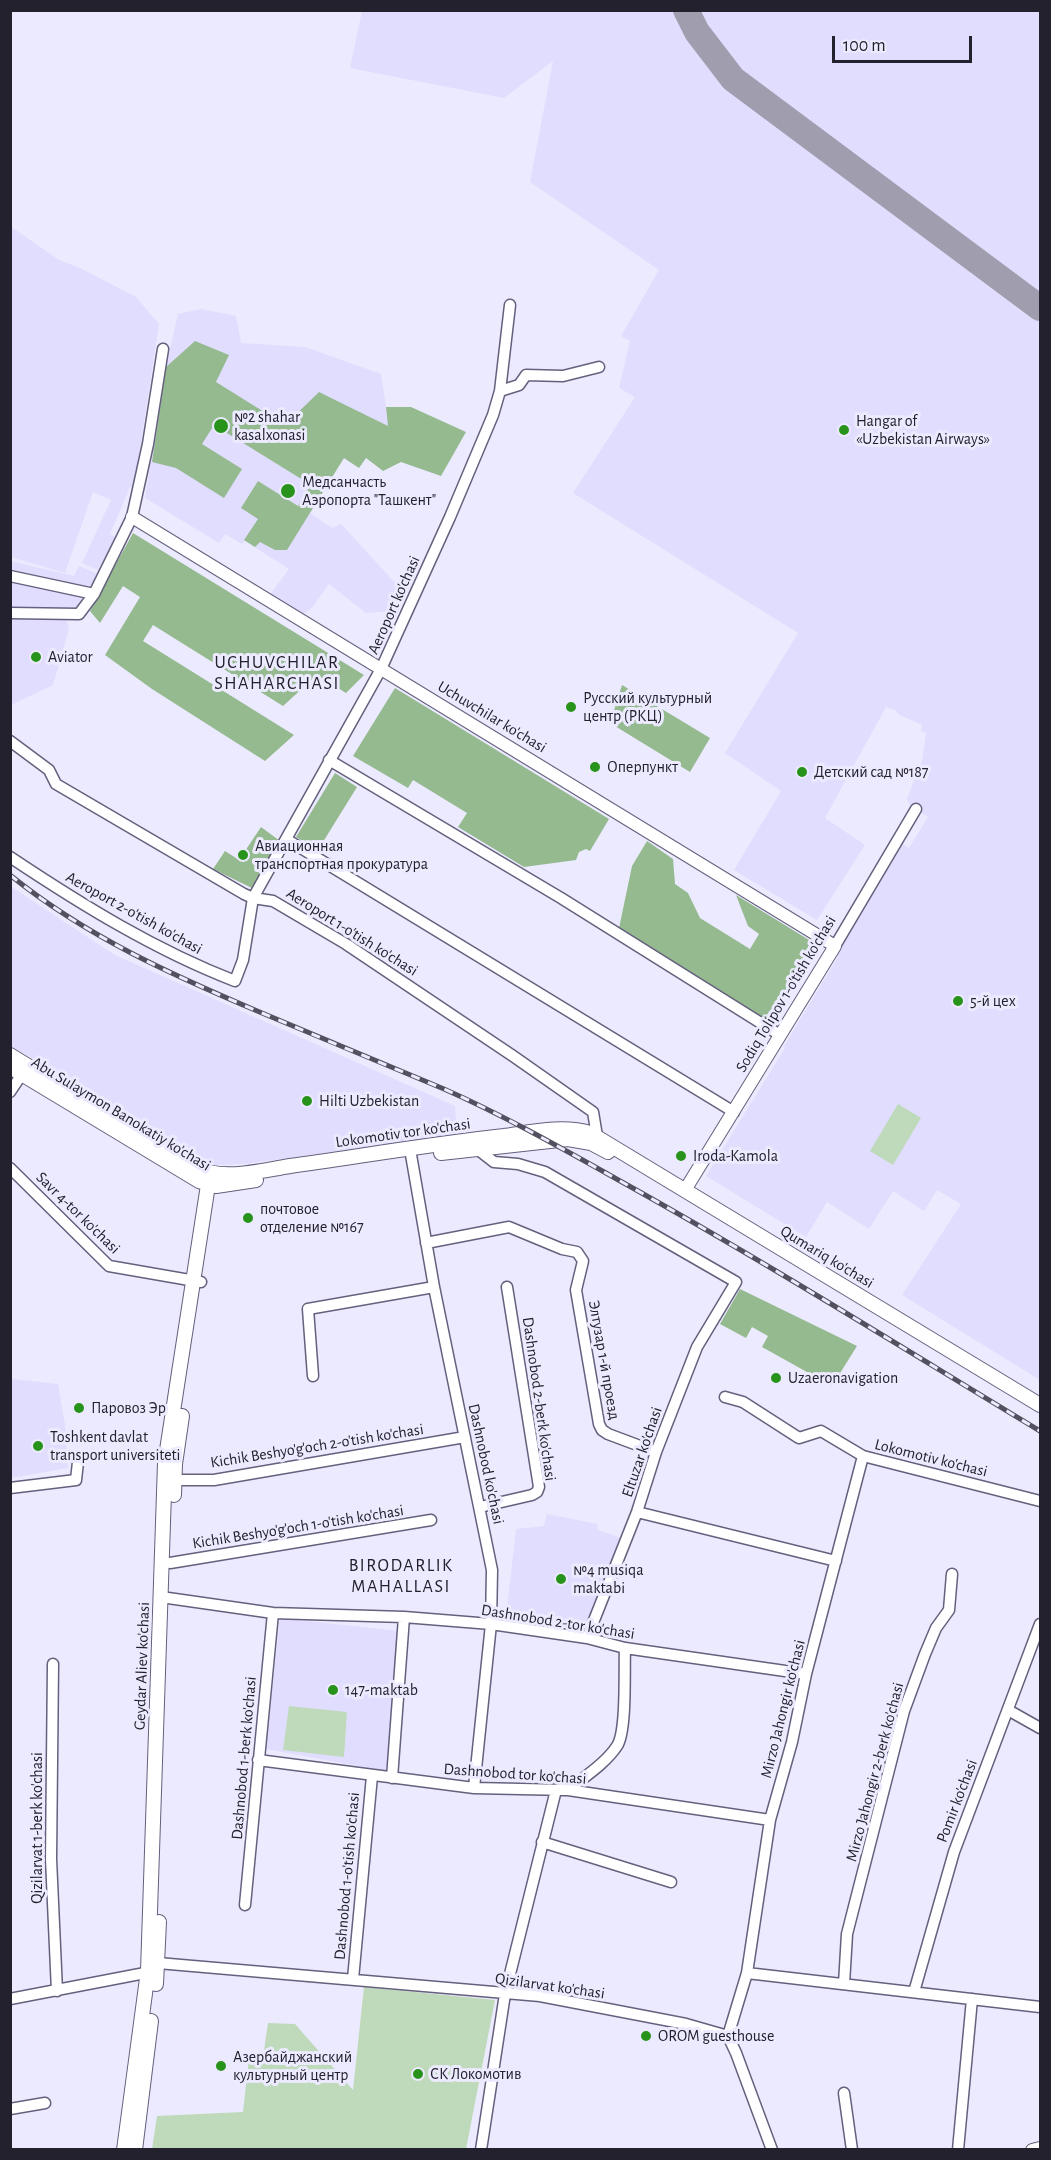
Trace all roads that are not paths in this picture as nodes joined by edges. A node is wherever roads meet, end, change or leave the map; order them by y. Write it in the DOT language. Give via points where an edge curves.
graph roads {
  1 [pos="510,305"];
  2 [pos="163,349"];
  3 [pos="599,366"];
  4 [pos="500,391"];
  5 [pos="132,517"];
  6 [pos="10,576"];
  7 [pos="94,594"];
  8 [pos="10,613"];
  9 [pos="381,669"];
  10 [pos="10,741"];
  11 [pos="329,760"];
  12 [pos="916,809"];
  13 [pos="286,839"];
  14 [pos="10,857"];
  15 [pos="253,898"];
  16 [pos="835,946"];
  17 [pos="780,1035"];
  18 [pos="10,1055"];
  19 [pos="16,1071"];
  20 [pos="10,1092"];
  21 [pos="734,1112"];
  22 [pos="598,1141"];
  23 [pos="476,1148"];
  24 [pos="411,1153"];
  25 [pos="10,1168"];
  26 [pos="212,1182"];
  27 [pos="683,1193"];
  28 [pos="426,1243"];
  29 [pos="197,1281"];
  30 [pos="434,1287"];
  31 [pos="507,1287"];
  32 [pos="313,1376"];
  33 [pos="725,1396"];
  34 [pos="1041,1405"];
  35 [pos="1041,1414"];
  36 [pos="465,1437"];
  37 [pos="656,1452"];
  38 [pos="863,1456"];
  39 [pos="78,1462"];
  40 [pos="170,1464"];
  41 [pos="174,1480"];
  42 [pos="10,1488"];
  43 [pos="1041,1501"];
  44 [pos="480,1508"];
  45 [pos="637,1512"];
  46 [pos="431,1520"];
  47 [pos="837,1561"];
  48 [pos="170,1563"];
  49 [pos="952,1574"];
  50 [pos="165,1598"];
  51 [pos="273,1613"];
  52 [pos="404,1617"];
  53 [pos="490,1624"];
  54 [pos="1040,1628"];
  55 [pos="587,1638"];
  56 [pos="625,1648"];
  57 [pos="53,1664"];
  58 [pos="806,1674"];
  59 [pos="1008,1710"];
  60 [pos="1041,1728"];
  61 [pos="258,1760"];
  62 [pos="372,1776"];
  63 [pos="392,1778"];
  64 [pos="474,1788"];
  65 [pos="556,1790"];
  66 [pos="568,1790"];
  67 [pos="770,1820"];
  68 [pos="542,1842"];
  69 [pos="670,1882"];
  70 [pos="245,1905"];
  71 [pos="153,1967"];
  72 [pos="747,1973"];
  73 [pos="352,1979"];
  74 [pos="844,1984"];
  75 [pos="57,1991"];
  76 [pos="915,1992"];
  77 [pos="505,1994"];
  78 [pos="10,1999"];
  79 [pos="972,1999"];
  80 [pos="1041,2007"];
  81 [pos="728,2036"];
  82 [pos="844,2093"];
  83 [pos="45,2103"];
  84 [pos="10,2109"];
  85 [pos="1041,2148"];
  86 [pos="124,2150"];
  87 [pos="135,2150"];
  88 [pos="481,2150"];
  89 [pos="772,2150"];
  90 [pos="852,2150"];
  91 [pos="958,2150"];
  92 [pos="1032,2150"];
  1 -- 4 [label="street, Aeroport ko'chasi"];
  2 -- 5 [label="street"];
  3 -- 4 [label="street" via="563,376 526,375 519,386"];
  4 -- 9 [label="street, Aeroport ko'chasi" via="450,517"];
  5 -- 7 [label="street"];
  5 -- 9 [label="street, Uchuvchilar ko'chasi"];
  6 -- 7 [label="street"];
  7 -- 8 [label="street" via="80,614"];
  9 -- 11 [label="street, Aeroport ko'chasi"];
  9 -- 16 [label="street, Uchuvchilar ko'chasi"];
  10 -- 15 [label="street, Aeroport 1-o'tish ko'chasi" via="49,770 56,784"];
  11 -- 13 [label="street, Aeroport ko'chasi"];
  11 -- 17 [label="street"];
  12 -- 16 [label="street, Sodiq Tolipov 1-o'tish ko'chasi"];
  13 -- 15 [label="street, Aeroport ko'chasi"];
  13 -- 21 [label="street"];
  14 -- 15 [label="street, Aeroport 2-o'tish ko'chasi" via="133,933 193,965 236,981"];
  15 -- 22 [label="street, Aeroport 1-o'tish ko'chasi" via="273,901 346,944 593,1112"];
  16 -- 17 [label="street, Sodiq Tolipov 1-o'tish ko'chasi"];
  17 -- 21 [label="street, Sodiq Tolipov 1-o'tish ko'chasi"];
  18 -- 26 [label="main road, Abu Sulaymon Banokatiy ko'chasi" via="205,1173"];
  19 -- 20 [label="street"];
  19 -- 26 [label="main road, Abu Sulaymon Banokatiy ko'chasi" via="184,1173"];
  21 -- 27 [label="street, Sodiq Tolipov 1-o'tish ko'chasi"];
  22 -- 23 [label="main road, Lokomotiv tor ko'chasi" via="568,1139"];
  22 -- 24 [label="main road, Lokomotiv tor ko'chasi" via="584,1131 563,1130 466,1140"];
  22 -- 27 [label="main road, Qumariq ko'chasi"];
  23 -- 24 [label="main road, Lokomotiv tor ko'chasi"];
  23 -- 37 [label="street, Eltuzar ko'chasi" via="494,1162 545,1172 736,1282 697,1347"];
  24 -- 26 [label="main road, Lokomotiv tor ko'chasi"];
  24 -- 28 [label="street, Dashnobod ko'chasi"];
  25 -- 29 [label="street, Savr 4-tor ko'chasi" via="109,1266"];
  26 -- 29 [label="main road, Geydar Aliev ko'chasi"];
  27 -- 34 [label="main road, Qumariq ko'chasi"];
  27 -- 35 [label="main road, Qumariq ko'chasi"];
  28 -- 30 [label="street, Dashnobod ko'chasi"];
  28 -- 37 [label="street, Элтузар 1-й проезд" via="509,1227 577,1252 583,1261 576,1290 599,1424 608,1434"];
  29 -- 40 [label="main road, Geydar Aliev ko'chasi"];
  30 -- 32 [label="street" via="308,1309"];
  30 -- 36 [label="street, Dashnobod ko'chasi"];
  31 -- 44 [label="street, Dashnobod 2-berk ko'chasi" via="539,1487 532,1495"];
  33 -- 38 [label="street, Lokomotiv ko'chasi" via="743,1402 800,1438 821,1431"];
  36 -- 41 [label="street, Kichik Beshyo'g'och 2-o'tish ko'chasi" via="214,1480"];
  36 -- 44 [label="street, Dashnobod ko'chasi"];
  37 -- 45 [label="street, Eltuzar ko'chasi"];
  38 -- 43 [label="street, Lokomotiv ko'chasi"];
  38 -- 47 [label="street, Mirzo Jahongir ko'chasi"];
  39 -- 42 [label="street" via="76,1480"];
  40 -- 41 [label="main road, Geydar Aliev ko'chasi"];
  40 -- 50 [label="main road, Geydar Aliev ko'chasi"];
  41 -- 48 [label="main road, Geydar Aliev ko'chasi"];
  44 -- 53 [label="street, Dashnobod ko'chasi" via="492,1570"];
  45 -- 47 [label="street"];
  45 -- 55 [label="street, Eltuzar ko'chasi"];
  46 -- 48 [label="street, Kichik Beshyo'g'och 1-o'tish ko'chasi"];
  47 -- 58 [label="street, Mirzo Jahongir ko'chasi"];
  48 -- 50 [label="main road, Geydar Aliev ko'chasi"];
  49 -- 74 [label="street, Mirzo Jahongir 2-berk ko'chasi" via="949,1610 936,1628 901,1722 847,1934"];
  50 -- 51 [label="street, Dashnobod 2-tor ko'chasi"];
  50 -- 71 [label="main road, Geydar Aliev ko'chasi"];
  51 -- 52 [label="street, Dashnobod 2-tor ko'chasi"];
  51 -- 61 [label="street, Dashnobod 1-berk ko'chasi"];
  52 -- 53 [label="street, Dashnobod 2-tor ko'chasi"];
  52 -- 63 [label="street"];
  53 -- 55 [label="street, Dashnobod 2-tor ko'chasi"];
  53 -- 64 [label="street, Dashnobod ko'chasi"];
  54 -- 59 [label="street, Pomir ko'chasi"];
  55 -- 56 [label="street, Dashnobod 2-tor ko'chasi"];
  56 -- 58 [label="street, Dashnobod 2-tor ko'chasi"];
  56 -- 66 [label="street" via="619,1744"];
  57 -- 75 [label="street, Qizilarvat 1-berk ko'chasi" via="51,1859"];
  58 -- 67 [label="street, Mirzo Jahongir ko'chasi"];
  59 -- 60 [label="street"];
  59 -- 76 [label="street, Pomir ko'chasi" via="954,1852"];
  61 -- 62 [label="street, Dashnobod tor ko'chasi"];
  61 -- 70 [label="street, Dashnobod 1-berk ko'chasi"];
  62 -- 63 [label="street, Dashnobod tor ko'chasi"];
  62 -- 73 [label="street, Dashnobod 1-o'tish ko'chasi"];
  63 -- 64 [label="street, Dashnobod tor ko'chasi"];
  64 -- 65 [label="street, Dashnobod tor ko'chasi"];
  65 -- 66 [label="street, Dashnobod tor ko'chasi"];
  65 -- 68 [label="street"];
  66 -- 67 [label="street, Dashnobod tor ko'chasi"];
  67 -- 72 [label="street, Mirzo Jahongir ko'chasi"];
  68 -- 69 [label="street"];
  68 -- 77 [label="street"];
  71 -- 73 [label="street, Qizilarvat ko'chasi"];
  71 -- 75 [label="street, Qizilarvat ko'chasi"];
  71 -- 86 [label="main road, Geydar Aliev ko'chasi"];
  71 -- 87 [label="main road, Geydar Aliev ko'chasi"];
  72 -- 74 [label="street"];
  72 -- 81 [label="street"];
  73 -- 77 [label="street, Qizilarvat ko'chasi"];
  74 -- 76 [label="street"];
  75 -- 78 [label="street, Qizilarvat ko'chasi"];
  76 -- 79 [label="street"];
  77 -- 81 [label="street, Qizilarvat ko'chasi" via="540,1996"];
  77 -- 88 [label="street"];
  79 -- 80 [label="street"];
  79 -- 91 [label="street"];
  81 -- 89 [label="street"];
  82 -- 90 [label="street"];
  83 -- 84 [label="street"];
  85 -- 92 [label="street"];
}
